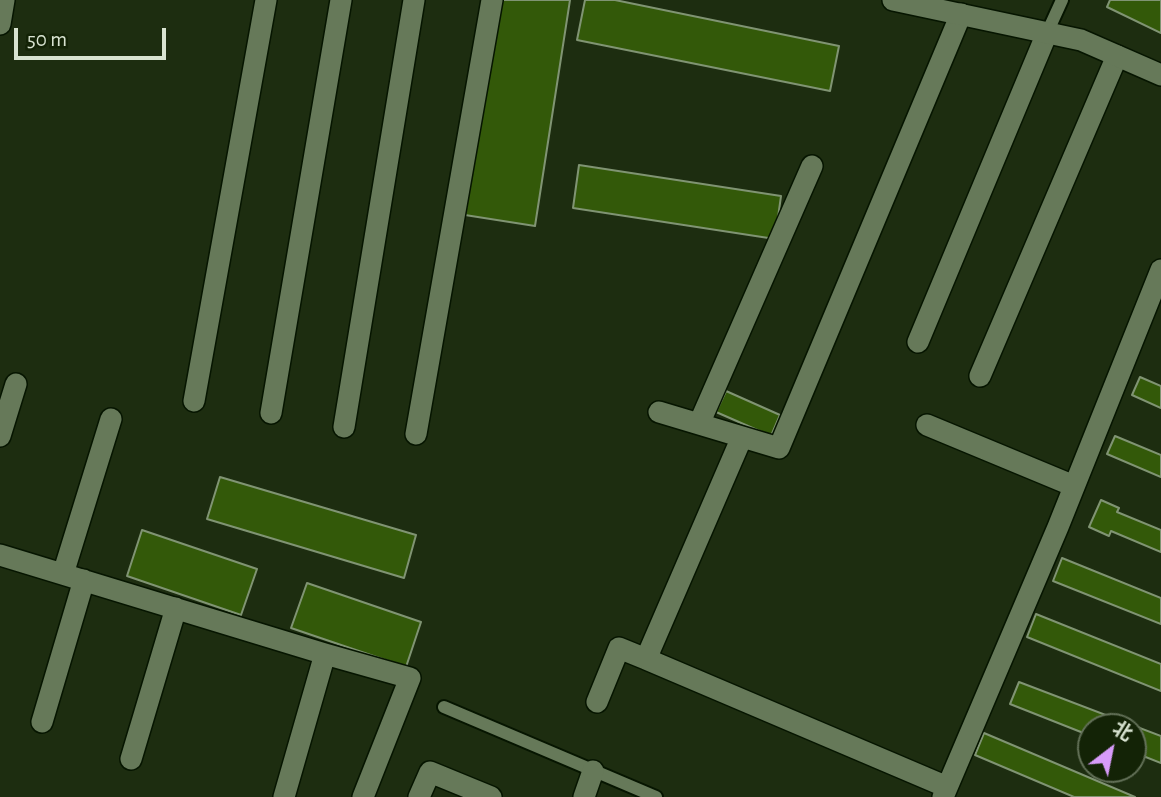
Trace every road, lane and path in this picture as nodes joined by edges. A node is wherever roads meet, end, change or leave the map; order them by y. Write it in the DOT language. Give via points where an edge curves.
graph roads {
  1 [pos="4,0"];
  2 [pos="265,0"];
  3 [pos="341,0"];
  4 [pos="414,0"];
  5 [pos="492,0"];
  6 [pos="893,0"];
  7 [pos="1062,0"];
  8 [pos="961,14"];
  9 [pos="0,24"];
  10 [pos="1047,33"];
  11 [pos="1117,56"];
  12 [pos="1161,75"];
  13 [pos="813,166"];
  14 [pos="1161,270"];
  15 [pos="918,342"];
  16 [pos="980,376"];
  17 [pos="16,384"];
  18 [pos="194,401"];
  19 [pos="659,412"];
  20 [pos="271,413"];
  21 [pos="111,419"];
  22 [pos="699,424"];
  23 [pos="927,425"];
  24 [pos="344,427"];
  25 [pos="416,434"];
  26 [pos="0,436"];
  27 [pos="742,437"];
  28 [pos="1074,486"];
  29 [pos="0,555"];
  30 [pos="63,574"];
  31 [pos="84,580"];
  32 [pos="176,608"];
  33 [pos="325,654"];
  34 [pos="646,659"];
  35 [pos="597,702"];
  36 [pos="443,707"];
  37 [pos="42,722"];
  38 [pos="131,759"];
  39 [pos="593,771"];
  40 [pos="945,792"];
  41 [pos="284,797"];
  42 [pos="363,797"];
  43 [pos="419,797"];
  44 [pos="491,797"];
  45 [pos="584,797"];
  46 [pos="656,797"];
  1 -- 9 [label="street"];
  2 -- 18 [label="street"];
  3 -- 20 [label="street"];
  4 -- 24 [label="street"];
  5 -- 25 [label="street"];
  6 -- 8 [label="street"];
  7 -- 10 [label="lane"];
  8 -- 10 [label="street"];
  8 -- 27 [label="street" via="779,448"];
  10 -- 11 [label="street" via="1081,40"];
  10 -- 15 [label="street"];
  11 -- 12 [label="street"];
  11 -- 16 [label="street"];
  13 -- 22 [label="street"];
  14 -- 28 [label="street"];
  17 -- 26 [label="street"];
  19 -- 22 [label="street"];
  21 -- 30 [label="street"];
  22 -- 27 [label="street"];
  23 -- 28 [label="street"];
  27 -- 34 [label="street"];
  28 -- 40 [label="street"];
  29 -- 30 [label="street"];
  30 -- 31 [label="street"];
  31 -- 32 [label="street"];
  31 -- 37 [label="street"];
  32 -- 33 [label="street"];
  32 -- 38 [label="street"];
  33 -- 41 [label="street"];
  33 -- 42 [label="street" via="410,678"];
  34 -- 35 [label="street" via="619,648"];
  34 -- 40 [label="street"];
  36 -- 39 [label="lane"];
  39 -- 45 [label="street"];
  39 -- 46 [label="lane"];
  43 -- 44 [label="street" via="430,772"];
}
